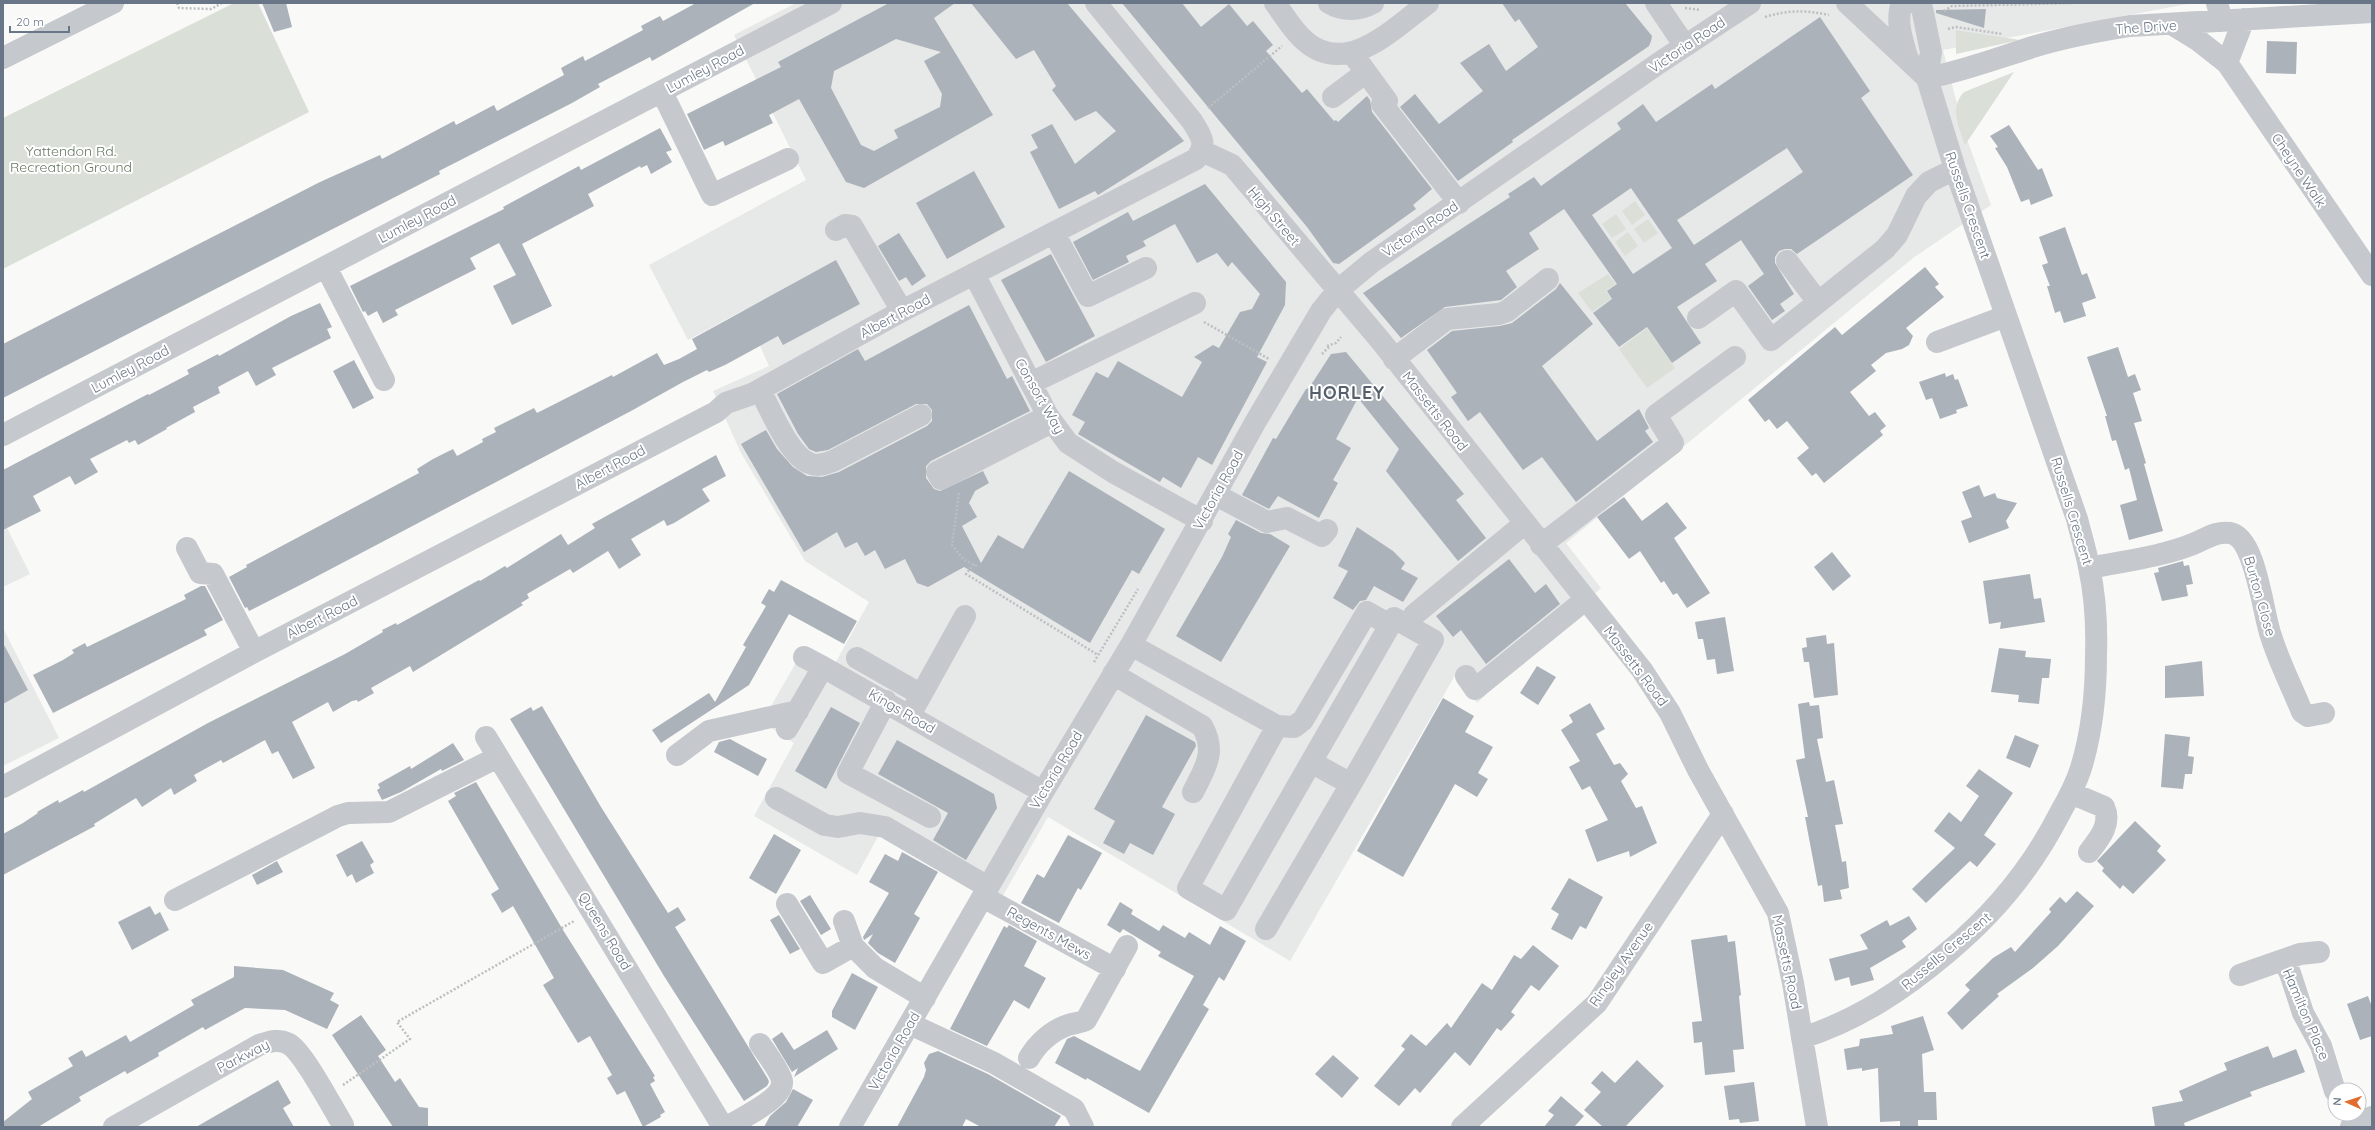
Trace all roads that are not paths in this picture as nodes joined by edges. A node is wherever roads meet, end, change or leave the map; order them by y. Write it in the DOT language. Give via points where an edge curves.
graph roads {
  1 [pos="113,3"];
  2 [pos="831,3"];
  3 [pos="1096,3"];
  4 [pos="1275,3"];
  5 [pos="1329,3"];
  6 [pos="1373,3"];
  7 [pos="1428,3"];
  8 [pos="1656,3"];
  9 [pos="1902,3"];
  10 [pos="1917,3"];
  11 [pos="1839,9"];
  12 [pos="2278,10"];
  13 [pos="1755,11"];
  14 [pos="2220,12"];
  15 [pos="2372,12"];
  16 [pos="2244,19"];
  17 [pos="2174,25"];
  18 [pos="1685,46"];
  19 [pos="1352,53"];
  20 [pos="3,58"];
  21 [pos="1908,62"];
  22 [pos="2227,63"];
  23 [pos="1365,73"];
  24 [pos="1927,78"];
  25 [pos="662,92"];
  26 [pos="1333,97"];
  27 [pos="1199,137"];
  28 [pos="788,159"];
  29 [pos="1955,169"];
  30 [pos="1459,203"];
  31 [pos="836,230"];
  32 [pos="1054,233"];
  33 [pos="1787,261"];
  34 [pos="326,267"];
  35 [pos="1146,268"];
  36 [pos="974,274"];
  37 [pos="2372,275"];
  38 [pos="1548,279"];
  39 [pos="1337,291"];
  40 [pos="1818,302"];
  41 [pos="1194,303"];
  42 [pos="902,311"];
  43 [pos="2006,316"];
  44 [pos="1698,318"];
  45 [pos="1937,342"];
  46 [pos="1735,357"];
  47 [pos="1394,359"];
  48 [pos="384,380"];
  49 [pos="1031,383"];
  50 [pos="756,392"];
  51 [pos="921,415"];
  52 [pos="3,435"];
  53 [pos="1216,494"];
  54 [pos="1202,521"];
  55 [pos="1524,524"];
  56 [pos="1327,530"];
  57 [pos="1541,545"];
  58 [pos="187,548"];
  59 [pos="2090,568"];
  60 [pos="1585,600"];
  61 [pos="965,616"];
  62 [pos="1399,626"];
  63 [pos="1130,645"];
  64 [pos="254,652"];
  65 [pos="804,657"];
  66 [pos="857,658"];
  67 [pos="823,667"];
  68 [pos="1112,674"];
  69 [pos="1466,676"];
  70 [pos="920,694"];
  71 [pos="886,701"];
  72 [pos="798,711"];
  73 [pos="2324,713"];
  74 [pos="910,715"];
  75 [pos="1277,726"];
  76 [pos="787,729"];
  77 [pos="486,737"];
  78 [pos="677,755"];
  79 [pos="498,757"];
  80 [pos="1311,762"];
  81 [pos="1351,784"];
  82 [pos="3,787"];
  83 [pos="1042,792"];
  84 [pos="1193,792"];
  85 [pos="2071,793"];
  86 [pos="776,798"];
  87 [pos="1723,814"];
  88 [pos="930,817"];
  89 [pos="2089,852"];
  90 [pos="985,892"];
  91 [pos="175,900"];
  92 [pos="787,904"];
  93 [pos="844,921"];
  94 [pos="1266,929"];
  95 [pos="853,946"];
  96 [pos="1127,946"];
  97 [pos="2318,952"];
  98 [pos="2282,960"];
  99 [pos="1114,969"];
  100 [pos="2240,975"];
  101 [pos="925,998"];
  102 [pos="910,1024"];
  103 [pos="1802,1038"];
  104 [pos="760,1044"];
  105 [pos="1029,1058"];
  106 [pos="2332,1082"];
  107 [pos="2372,1117"];
  108 [pos="343,1124"];
  109 [pos="114,1127"];
  110 [pos="723,1127"];
  111 [pos="727,1127"];
  112 [pos="850,1127"];
  113 [pos="1083,1127"];
  114 [pos="1462,1127"];
  115 [pos="1817,1127"];
  116 [pos="2351,1127"];
  1 -- 20 [label="street"];
  2 -- 25 [label="street, Lumley Road"];
  3 -- 27 [label="street, High Street"];
  4 -- 19 [label="street" via="1298,33 1316,49 1334,54"];
  5 -- 6 [label="street" via="1349,10"];
  7 -- 19 [label="street" via="1374,44"];
  8 -- 18 [label="street"];
  9 -- 21 [label="street" via="1899,10 1901,32"];
  10 -- 24 [label="street" via="1922,8 1931,52"];
  11 -- 21 [label="street"];
  12 -- 15 [label="street, The Drive"];
  12 -- 16 [label="street, The Drive"];
  13 -- 18 [label="street, Victoria Road"];
  14 -- 16 [label="street, The Drive"];
  14 -- 17 [label="street, The Drive"];
  16 -- 22 [label="street"];
  17 -- 22 [label="street, Cheyne Walk"];
  17 -- 24 [label="street, The Drive" via="2130,26 2078,35 1949,74"];
  18 -- 30 [label="street, Victoria Road"];
  19 -- 23 [label="street"];
  21 -- 24 [label="street"];
  22 -- 37 [label="street, Cheyne Walk"];
  23 -- 26 [label="street"];
  23 -- 30 [label="street" via="1387,101 1382,104"];
  24 -- 29 [label="street, Russells Crescent"];
  25 -- 28 [label="street" via="712,195"];
  25 -- 34 [label="street, Lumley Road"];
  27 -- 32 [label="street, Albert Road" via="1196,159"];
  27 -- 39 [label="street, High Street" via="1232,166"];
  29 -- 40 [label="street" via="1928,182 1916,196 1897,235 1885,249"];
  29 -- 43 [label="street, Russells Crescent"];
  30 -- 39 [label="street, Victoria Road" via="1372,262"];
  31 -- 42 [label="street" via="845,225 852,226"];
  32 -- 35 [label="street" via="1088,296"];
  32 -- 36 [label="street, Albert Road"];
  33 -- 40 [label="street"];
  34 -- 48 [label="street"];
  34 -- 52 [label="street, Lumley Road"];
  36 -- 42 [label="street, Albert Road"];
  36 -- 49 [label="street, Consort Way"];
  38 -- 47 [label="street" via="1507,312 1447,318"];
  39 -- 47 [label="street, Massetts Road"];
  39 -- 53 [label="street, Victoria Road" via="1321,312"];
  40 -- 44 [label="street" via="1771,340 1736,291"];
  41 -- 49 [label="street"];
  42 -- 50 [label="street, Albert Road"];
  43 -- 45 [label="street"];
  43 -- 59 [label="street, Russells Crescent" via="2077,519"];
  46 -- 57 [label="street" via="1656,415 1673,443"];
  47 -- 55 [label="street, Massetts Road"];
  49 -- 54 [label="street, Consort Way" via="1050,419 1068,443 1113,472"];
  50 -- 51 [label="street" via="796,454 810,464 821,465 833,461"];
  50 -- 64 [label="street, Albert Road" via="726,404 716,412"];
  53 -- 54 [label="street, Victoria Road"];
  53 -- 56 [label="street" via="1267,522 1287,518 1322,536"];
  54 -- 63 [label="street, Victoria Road"];
  55 -- 57 [label="street, Massetts Road"];
  55 -- 62 [label="street"];
  57 -- 60 [label="street, Massetts Road"];
  58 -- 64 [label="street" via="200,573 213,574"];
  59 -- 73 [label="street, Burton Close" via="2174,550 2218,532 2232,533 2263,566 2270,636 2302,712 2308,716"];
  59 -- 85 [label="street, Russells Crescent" via="2097,631 2096,683 2090,730 2081,769"];
  60 -- 69 [label="street" via="1475,689"];
  60 -- 87 [label="street, Massetts Road" via="1642,670 1670,713"];
  61 -- 70 [label="street"];
  62 -- 75 [label="street" via="1367,612 1303,720 1294,727"];
  62 -- 80 [label="street"];
  62 -- 81 [label="street" via="1433,640"];
  63 -- 68 [label="street, Victoria Road"];
  63 -- 75 [label="street"];
  64 -- 82 [label="street, Albert Road"];
  65 -- 67 [label="street, Kings Road"];
  66 -- 70 [label="street"];
  67 -- 71 [label="street, Kings Road"];
  67 -- 72 [label="street"];
  68 -- 83 [label="street, Victoria Road"];
  68 -- 84 [label="street" via="1202,726 1208,738 1208,762"];
  70 -- 74 [label="street"];
  71 -- 74 [label="street, Kings Road"];
  71 -- 88 [label="street" via="848,774"];
  72 -- 76 [label="street"];
  72 -- 78 [label="street" via="709,731"];
  74 -- 83 [label="street, Kings Road"];
  75 -- 80 [label="street" via="1188,888 1226,910"];
  77 -- 79 [label="street, Queens Road"];
  79 -- 91 [label="street" via="389,812 348,813 338,816"];
  79 -- 110 [label="street, Queens Road"];
  80 -- 81 [label="street"];
  81 -- 94 [label="street"];
  83 -- 90 [label="street, Victoria Road"];
  85 -- 89 [label="street" via="2104,807 2106,813 2104,830"];
  85 -- 103 [label="street, Russells Crescent" via="2034,860 2014,887 1966,938 1890,997 1851,1020"];
  86 -- 90 [label="street, Regents Mews" via="825,825 838,827 860,823 885,827"];
  87 -- 103 [label="street, Massetts Road" via="1778,913"];
  87 -- 114 [label="street, Ringley Avenue" via="1597,1003"];
  90 -- 99 [label="street, Regents Mews"];
  90 -- 101 [label="street, Victoria Road"];
  92 -- 95 [label="street" via="823,963"];
  93 -- 95 [label="street"];
  95 -- 101 [label="street" via="875,968"];
  96 -- 99 [label="street"];
  97 -- 98 [label="street, Hamilton Place"];
  98 -- 100 [label="street, Hamilton Place"];
  98 -- 106 [label="street, Hamilton Place" via="2290,973 2303,1014 2321,1046"];
  99 -- 105 [label="street" via="1086,1020 1068,1025 1037,1044"];
  101 -- 102 [label="street, Victoria Road"];
  102 -- 112 [label="street, Victoria Road"];
  102 -- 113 [label="street" via="994,1063 1074,1109"];
  103 -- 115 [label="street, Massetts Road"];
  104 -- 111 [label="street" via="782,1080 781,1089 768,1102"];
  107 -- 116 [label="street"];
  108 -- 109 [label="street, Parkway" via="300,1056 289,1044 275,1040 259,1045"];
}
